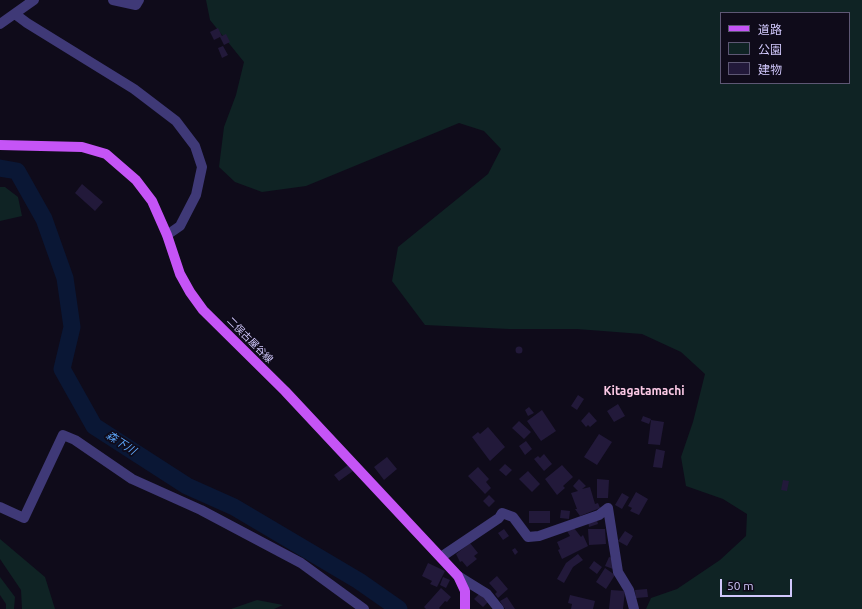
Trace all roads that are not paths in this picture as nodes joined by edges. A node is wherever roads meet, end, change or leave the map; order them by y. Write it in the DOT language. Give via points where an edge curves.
graph roads {
  1 [pos="34,0"];
  2 [pos="113,0"];
  3 [pos="139,0"];
  4 [pos="15,14"];
  5 [pos="0,24"];
  6 [pos="0,145"];
  7 [pos="167,235"];
  8 [pos="0,507"];
  9 [pos="441,557"];
  10 [pos="458,576"];
  11 [pos="364,609"];
  12 [pos="465,609"];
  13 [pos="499,609"];
  14 [pos="634,609"];
  1 -- 4 [label="street"];
  2 -- 3 [label="street" via="136,5"];
  4 -- 5 [label="street"];
  4 -- 7 [label="street" via="134,89 176,121 194,146 202,167 196,195 180,226"];
  6 -- 7 [label="main road, 二俣古屋谷線" via="82,147 106,154 136,180 152,201"];
  7 -- 9 [label="main road, 二俣古屋谷線" via="180,274 204,310 285,391"];
  8 -- 11 [label="street" via="24,518 63,435 75,440 132,479 201,510 301,563"];
  9 -- 10 [label="main road, 二俣古屋谷線"];
  9 -- 14 [label="street" via="499,518 502,513 513,517 528,537 599,515 608,508 618,572 629,590"];
  10 -- 12 [label="main road, 二俣古屋谷線" via="464,591"];
  10 -- 13 [label="street" via="488,594"];
}
